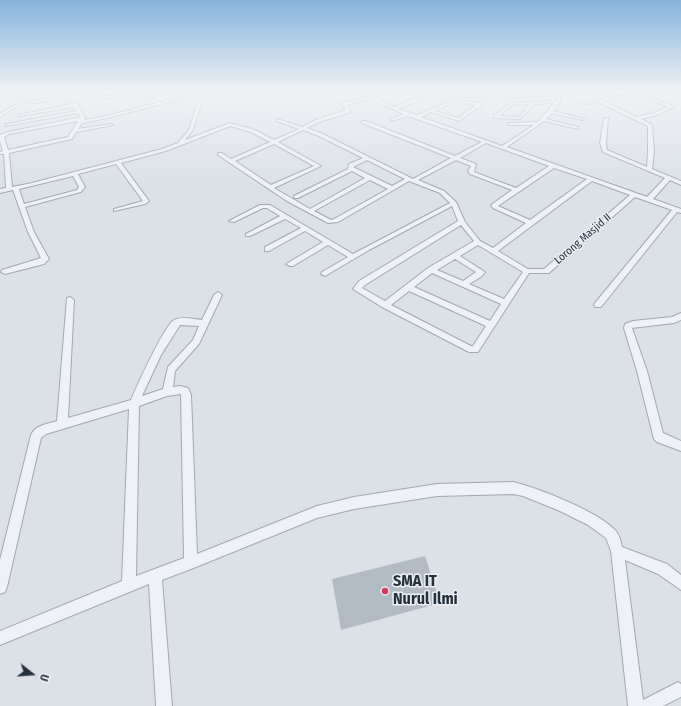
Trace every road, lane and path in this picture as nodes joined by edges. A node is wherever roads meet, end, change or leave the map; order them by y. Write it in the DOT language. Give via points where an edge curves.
graph roads {
  1 [pos="18,123"];
  2 [pos="69,123"];
  3 [pos="79,123"];
  4 [pos="193,123"];
  5 [pos="289,123"];
  6 [pos="314,123"];
  7 [pos="366,123"];
  8 [pos="434,123"];
  9 [pos="524,123"];
  10 [pos="540,123"];
  11 [pos="552,123"];
  12 [pos="606,123"];
  13 [pos="646,123"];
  14 [pos="7,125"];
  15 [pos="112,125"];
  16 [pos="503,125"];
  17 [pos="305,128"];
  18 [pos="576,128"];
  19 [pos="75,132"];
  20 [pos="1,138"];
  21 [pos="487,141"];
  22 [pos="180,143"];
  23 [pos="273,143"];
  24 [pos="504,147"];
  25 [pos="3,153"];
  26 [pos="220,154"];
  27 [pos="367,158"];
  28 [pos="456,158"];
  29 [pos="231,161"];
  30 [pos="117,162"];
  31 [pos="7,165"];
  32 [pos="554,165"];
  33 [pos="0,167"];
  34 [pos="351,169"];
  35 [pos="649,170"];
  36 [pos="75,174"];
  37 [pos="369,178"];
  38 [pos="592,178"];
  39 [pos="669,178"];
  40 [pos="411,180"];
  41 [pos="681,183"];
  42 [pos="16,188"];
  43 [pos="271,188"];
  44 [pos="9,189"];
  45 [pos="392,189"];
  46 [pos="516,190"];
  47 [pos="0,191"];
  48 [pos="635,194"];
  49 [pos="296,197"];
  50 [pos="649,199"];
  51 [pos="454,203"];
  52 [pos="22,206"];
  53 [pos="313,209"];
  54 [pos="116,210"];
  55 [pos="678,210"];
  56 [pos="285,216"];
  57 [pos="232,221"];
  58 [pos="462,222"];
  59 [pos="531,223"];
  60 [pos="306,228"];
  61 [pos="248,235"];
  62 [pos="328,242"];
  63 [pos="478,242"];
  64 [pos="267,249"];
  65 [pos="494,251"];
  66 [pos="352,256"];
  67 [pos="455,256"];
  68 [pos="290,264"];
  69 [pos="431,270"];
  70 [pos="527,271"];
  71 [pos="5,272"];
  72 [pos="325,274"];
  73 [pos="464,284"];
  74 [pos="408,287"];
  75 [pos="218,295"];
  76 [pos="70,300"];
  77 [pos="505,303"];
  78 [pos="385,305"];
  79 [pos="598,305"];
  80 [pos="681,316"];
  81 [pos="205,323"];
  82 [pos="491,326"];
  83 [pos="167,392"];
  84 [pos="134,403"];
  85 [pos="62,425"];
  86 [pos="681,446"];
  87 [pos="617,551"];
  88 [pos="191,563"];
  89 [pos="155,576"];
  90 [pos="681,583"];
  91 [pos="129,585"];
  92 [pos="0,587"];
  93 [pos="0,638"];
  94 [pos="678,690"];
  95 [pos="164,706"];
  96 [pos="636,706"];
  97 [pos="647,706"];
  1 -- 14 [label="street"];
  2 -- 20 [label="street" via="5,134"];
  3 -- 19 [label="street"];
  4 -- 22 [label="street" via="191,130"];
  5 -- 17 [label="street"];
  6 -- 17 [label="street"];
  7 -- 28 [label="street"];
  8 -- 21 [label="street"];
  9 -- 16 [label="street"];
  10 -- 24 [label="street"];
  11 -- 18 [label="street"];
  12 -- 35 [label="street" via="604,150"];
  13 -- 35 [label="street" via="651,126"];
  15 -- 19 [label="street"];
  17 -- 23 [label="street"];
  17 -- 27 [label="street"];
  19 -- 25 [label="street" via="66,140"];
  20 -- 25 [label="street"];
  21 -- 24 [label="street"];
  21 -- 28 [label="street"];
  22 -- 23 [label="street" via="230,124 253,131"];
  22 -- 30 [label="street"];
  23 -- 29 [label="street"];
  23 -- 43 [label="street" via="318,166"];
  24 -- 32 [label="street"];
  25 -- 31 [label="street"];
  26 -- 29 [label="street"];
  27 -- 34 [label="street" via="351,165"];
  27 -- 40 [label="street"];
  28 -- 40 [label="street"];
  28 -- 46 [label="street" via="474,165 472,173"];
  29 -- 43 [label="street"];
  30 -- 36 [label="street"];
  30 -- 54 [label="street" via="146,201"];
  31 -- 33 [label="street"];
  31 -- 44 [label="street"];
  32 -- 38 [label="street"];
  32 -- 46 [label="street"];
  34 -- 37 [label="street"];
  34 -- 49 [label="street"];
  35 -- 39 [label="street"];
  36 -- 42 [label="street"];
  36 -- 52 [label="street" via="82,187 78,191"];
  37 -- 45 [label="street"];
  37 -- 53 [label="street"];
  38 -- 48 [label="street"];
  38 -- 59 [label="street"];
  39 -- 41 [label="street"];
  39 -- 50 [label="street"];
  40 -- 45 [label="street"];
  40 -- 51 [label="street" via="442,192"];
  42 -- 44 [label="street"];
  42 -- 52 [label="street"];
  43 -- 45 [label="street" via="330,222"];
  44 -- 47 [label="street"];
  46 -- 59 [label="street" via="494,206"];
  48 -- 50 [label="street"];
  48 -- 70 [label="street, Lorong Masjid II" via="546,271"];
  50 -- 55 [label="street"];
  51 -- 58 [label="street"];
  51 -- 66 [label="street"];
  52 -- 71 [label="street" via="31,232 45,259"];
  55 -- 79 [label="street"];
  56 -- 57 [label="street" via="264,205"];
  56 -- 60 [label="street"];
  56 -- 61 [label="street"];
  58 -- 63 [label="street"];
  58 -- 78 [label="street" via="357,287"];
  59 -- 65 [label="street"];
  60 -- 62 [label="street"];
  60 -- 64 [label="street"];
  62 -- 66 [label="street"];
  62 -- 68 [label="street"];
  63 -- 65 [label="street"];
  63 -- 67 [label="street"];
  65 -- 70 [label="street"];
  66 -- 72 [label="street"];
  67 -- 69 [label="street"];
  67 -- 73 [label="street" via="480,272"];
  69 -- 73 [label="street"];
  69 -- 74 [label="street"];
  70 -- 77 [label="street"];
  73 -- 77 [label="street"];
  74 -- 78 [label="street"];
  74 -- 82 [label="street"];
  75 -- 81 [label="street"];
  76 -- 85 [label="street"];
  77 -- 82 [label="street"];
  78 -- 82 [label="street" via="472,350 476,349"];
  80 -- 86 [label="street" via="674,320 628,326 658,436"];
  81 -- 83 [label="street" via="194,345 171,368"];
  81 -- 84 [label="street" via="175,324 157,354"];
  83 -- 84 [label="street"];
  83 -- 88 [label="street" via="186,392"];
  84 -- 85 [label="street"];
  84 -- 91 [label="street"];
  85 -- 92 [label="street" via="43,430 35,437"];
  87 -- 88 [label="street" via="613,537 600,525 525,491 513,488 437,490 354,503 317,512"];
  87 -- 90 [label="street" via="662,569"];
  87 -- 96 [label="street"];
  88 -- 89 [label="street"];
  89 -- 91 [label="street"];
  89 -- 95 [label="street"];
  91 -- 93 [label="street"];
  94 -- 97 [label="street"];
}
